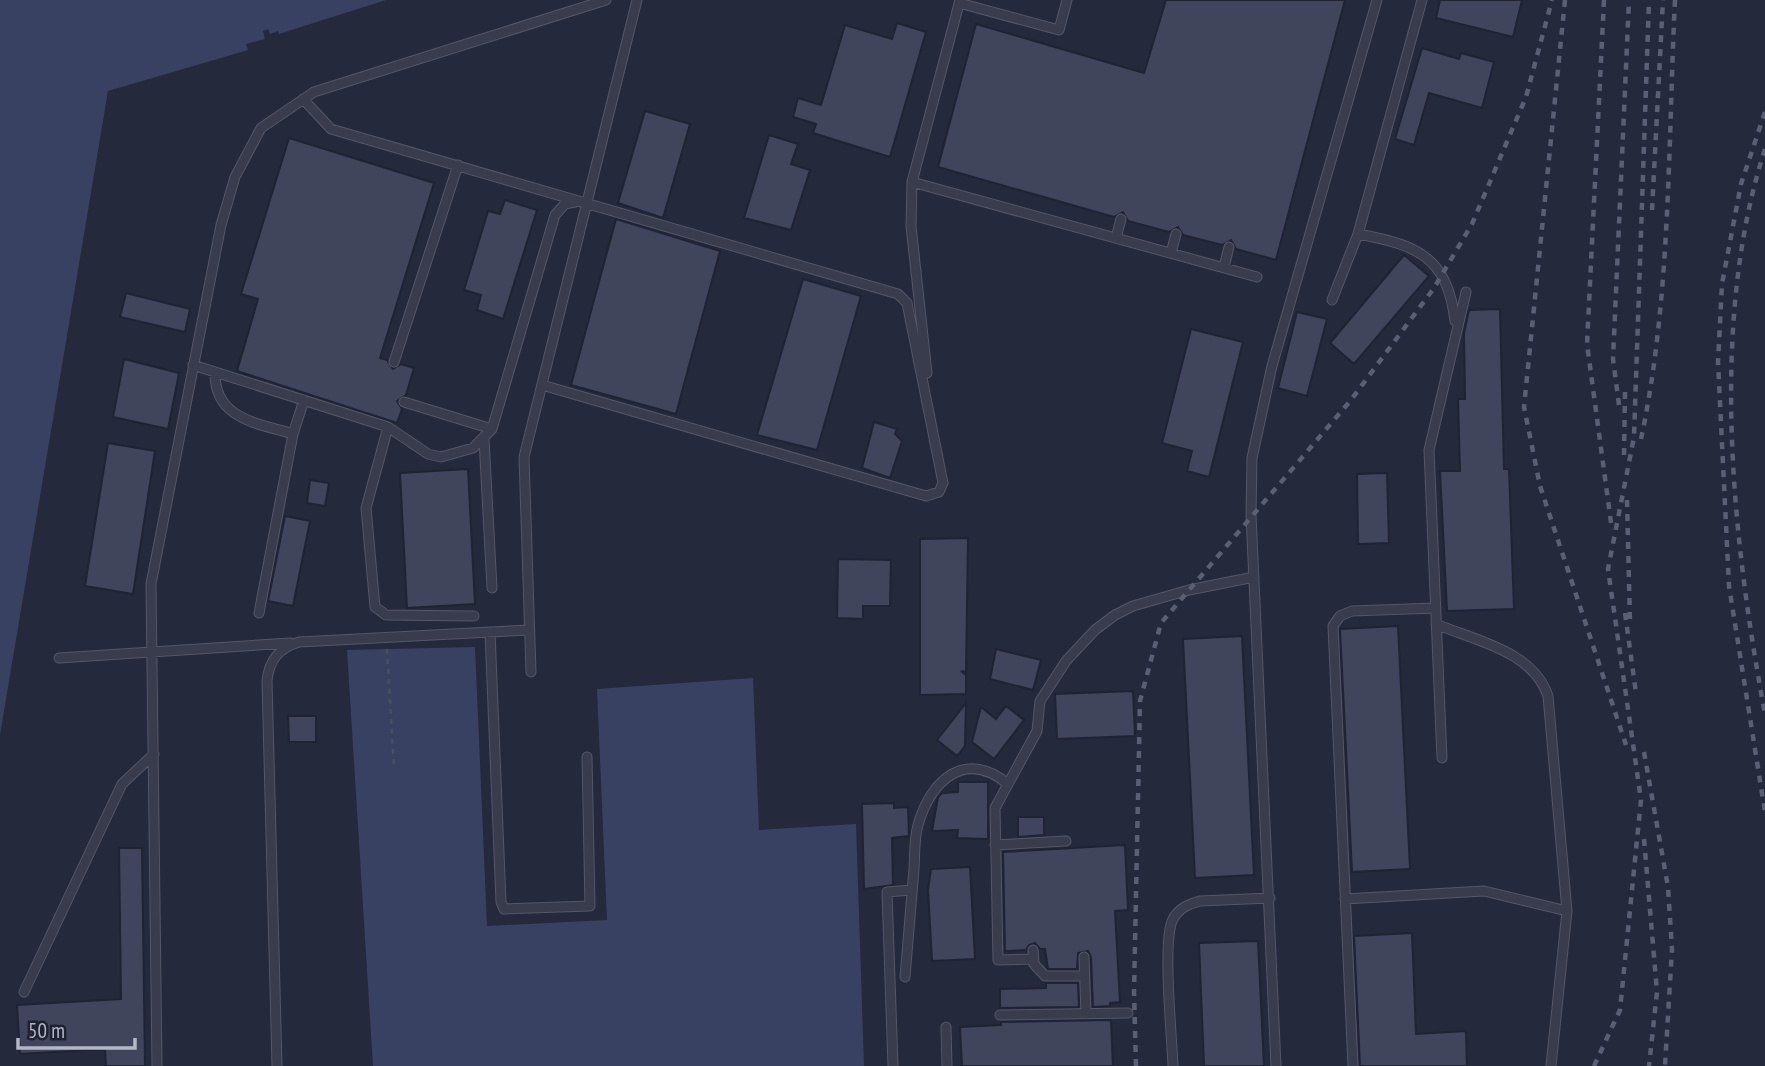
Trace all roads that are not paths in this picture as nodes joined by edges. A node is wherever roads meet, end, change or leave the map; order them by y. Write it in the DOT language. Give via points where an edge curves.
graph roads {
  1 [pos="606,0"];
  2 [pos="638,0"];
  3 [pos="1067,0"];
  4 [pos="1377,0"];
  5 [pos="1422,0"];
  6 [pos="959,2"];
  7 [pos="303,99"];
  8 [pos="458,165"];
  9 [pos="912,181"];
  10 [pos="587,203"];
  11 [pos="1121,219"];
  12 [pos="1176,234"];
  13 [pos="1358,234"];
  14 [pos="1116,238"];
  15 [pos="1229,247"];
  16 [pos="1171,253"];
  17 [pos="1224,267"];
  18 [pos="1257,276"];
  19 [pos="1466,292"];
  20 [pos="1332,300"];
  21 [pos="1456,325"];
  22 [pos="394,362"];
  23 [pos="193,365"];
  24 [pos="215,372"];
  25 [pos="542,385"];
  26 [pos="303,400"];
  27 [pos="404,402"];
  28 [pos="930,411"];
  29 [pos="388,427"];
  30 [pos="492,429"];
  31 [pos="293,434"];
  32 [pos="484,439"];
  33 [pos="1255,577"];
  34 [pos="492,588"];
  35 [pos="1436,608"];
  36 [pos="258,613"];
  37 [pos="474,616"];
  38 [pos="1436,624"];
  39 [pos="529,629"];
  40 [pos="491,632"];
  41 [pos="299,642"];
  42 [pos="153,650"];
  43 [pos="59,658"];
  44 [pos="531,672"];
  45 [pos="154,754"];
  46 [pos="587,757"];
  47 [pos="1442,758"];
  48 [pos="1008,784"];
  49 [pos="1066,841"];
  50 [pos="995,845"];
  51 [pos="912,890"];
  52 [pos="1270,898"];
  53 [pos="1345,899"];
  54 [pos="1567,911"];
  55 [pos="1084,957"];
  56 [pos="1084,976"];
  57 [pos="905,977"];
  58 [pos="24,992"];
  59 [pos="1128,1013"];
  60 [pos="1086,1014"];
  61 [pos="1000,1015"];
  62 [pos="946,1027"];
  63 [pos="157,1066"];
  64 [pos="277,1066"];
  65 [pos="893,1066"];
  66 [pos="947,1066"];
  67 [pos="1173,1066"];
  68 [pos="1276,1066"];
  69 [pos="1353,1066"];
  70 [pos="1551,1066"];
  1 -- 7 [label="lane"];
  2 -- 10 [label="lane"];
  3 -- 6 [label="lane" via="1059,30"];
  4 -- 33 [label="lane" via="1272,366 1252,457"];
  5 -- 13 [label="lane"];
  6 -- 9 [label="lane"];
  7 -- 8 [label="lane" via="331,129"];
  7 -- 23 [label="lane" via="261,128 235,177 220,225"];
  8 -- 10 [label="lane"];
  8 -- 22 [label="lane"];
  9 -- 14 [label="lane"];
  9 -- 28 [label="lane" via="911,226"];
  10 -- 25 [label="lane"];
  10 -- 28 [label="lane" via="898,294 907,303"];
  10 -- 30 [label="lane" via="565,204 555,215"];
  11 -- 14 [label="lane"];
  12 -- 16 [label="lane"];
  13 -- 20 [label="lane"];
  13 -- 21 [label="lane" via="1402,242 1430,261 1449,289"];
  14 -- 16 [label="lane"];
  15 -- 17 [label="lane"];
  16 -- 17 [label="lane"];
  17 -- 18 [label="lane"];
  19 -- 21 [label="lane"];
  21 -- 35 [label="lane" via="1429,450"];
  23 -- 24 [label="lane"];
  23 -- 42 [label="lane" via="151,584"];
  24 -- 26 [label="lane"];
  24 -- 31 [label="lane" via="218,397 236,416"];
  25 -- 28 [label="lane" via="926,496 939,492 943,483"];
  25 -- 39 [label="lane" via="524,457"];
  26 -- 29 [label="lane"];
  26 -- 31 [label="lane"];
  27 -- 30 [label="lane"];
  29 -- 32 [label="lane" via="428,454 441,457 472,448"];
  29 -- 37 [label="lane" via="366,508 375,607 386,615"];
  30 -- 32 [label="lane"];
  31 -- 36 [label="lane"];
  32 -- 34 [label="lane"];
  33 -- 48 [label="lane" via="1133,606 1095,630 1066,661 1040,701 1037,731"];
  33 -- 52 [label="lane"];
  35 -- 38 [label="lane"];
  35 -- 53 [label="lane" via="1352,611 1340,616 1333,626"];
  38 -- 47 [label="lane"];
  38 -- 54 [label="lane" via="1520,659 1543,681"];
  39 -- 40 [label="lane"];
  39 -- 44 [label="lane"];
  40 -- 41 [label="lane"];
  40 -- 46 [label="lane" via="504,909 590,906"];
  41 -- 42 [label="lane"];
  41 -- 64 [label="lane" via="279,651 267,681"];
  42 -- 43 [label="lane"];
  42 -- 45 [label="lane"];
  45 -- 58 [label="lane" via="122,784"];
  45 -- 63 [label="lane"];
  48 -- 50 [label="lane" via="995,808"];
  48 -- 51 [label="lane" via="981,767 955,771 945,778 918,825"];
  49 -- 50 [label="lane"];
  50 -- 56 [label="lane" via="998,960 1033,954 1036,969 1045,976"];
  51 -- 57 [label="lane"];
  51 -- 65 [label="lane" via="887,892"];
  52 -- 67 [label="lane" via="1200,901 1189,904 1174,918 1169,939"];
  52 -- 68 [label="lane"];
  53 -- 54 [label="lane" via="1484,891"];
  53 -- 69 [label="lane"];
  54 -- 70 [label="lane"];
  55 -- 56 [label="lane"];
  56 -- 60 [label="lane"];
  59 -- 60 [label="lane"];
  60 -- 61 [label="lane"];
  62 -- 66 [label="lane"];
}
